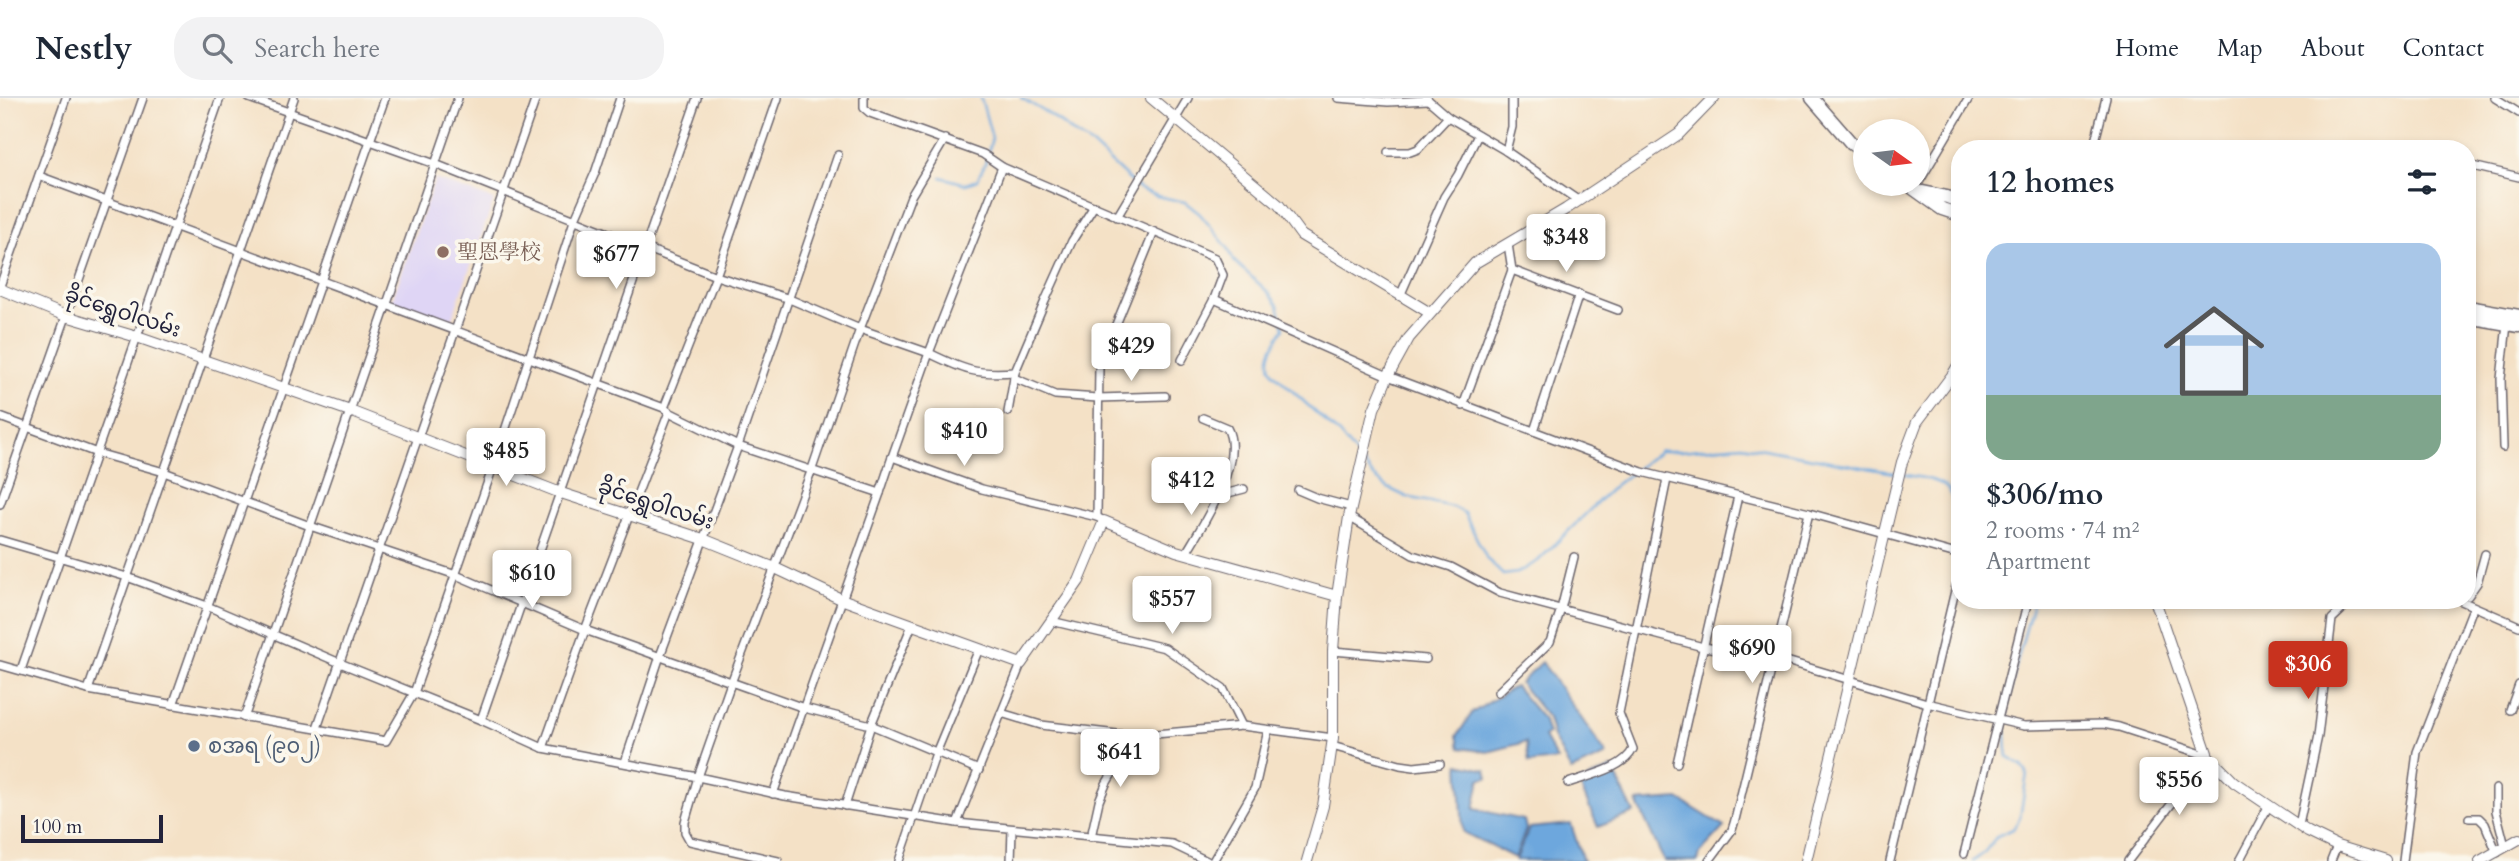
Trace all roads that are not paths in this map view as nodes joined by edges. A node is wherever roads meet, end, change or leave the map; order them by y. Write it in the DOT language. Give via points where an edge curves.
graph roads {
  1 [pos="66,98"];
  2 [pos="143,98"];
  3 [pos="220,98"];
  4 [pos="249,98"];
  5 [pos="294,98"];
  6 [pos="384,98"];
  7 [pos="458,98"];
  8 [pos="536,98"];
  9 [pos="620,98"];
  10 [pos="697,98"];
  11 [pos="778,98"];
  12 [pos="864,98"];
  13 [pos="1151,98"];
  14 [pos="1188,98"];
  15 [pos="1338,98"];
  16 [pos="1439,98"];
  17 [pos="1512,98"];
  18 [pos="1714,98"];
  19 [pos="1812,98"];
  20 [pos="1969,98"];
  21 [pos="2106,98"];
  22 [pos="2496,98"];
  23 [pos="1427,99"];
  24 [pos="1435,106"];
  25 [pos="289,112"];
  26 [pos="2519,113"];
  27 [pos="1448,117"];
  28 [pos="1175,118"];
  29 [pos="1478,135"];
  30 [pos="945,139"];
  31 [pos="370,140"];
  32 [pos="2095,140"];
  33 [pos="1853,145"];
  34 [pos="1506,151"];
  35 [pos="1388,152"];
  36 [pos="838,155"];
  37 [pos="1930,162"];
  38 [pos="435,164"];
  39 [pos="1002,167"];
  40 [pos="2476,167"];
  41 [pos="39,176"];
  42 [pos="2519,177"];
  43 [pos="1930,192"];
  44 [pos="503,193"];
  45 [pos="1925,196"];
  46 [pos="1951,199"];
  47 [pos="107,201"];
  48 [pos="1579,201"];
  49 [pos="1094,206"];
  50 [pos="1951,212"];
  51 [pos="1116,218"];
  52 [pos="574,221"];
  53 [pos="175,227"];
  54 [pos="1154,232"];
  55 [pos="1508,244"];
  56 [pos="646,247"];
  57 [pos="241,251"];
  58 [pos="1512,270"];
  59 [pos="716,276"];
  60 [pos="321,281"];
  61 [pos="0,288"];
  62 [pos="1579,294"];
  63 [pos="1400,296"];
  64 [pos="787,298"];
  65 [pos="1214,299"];
  66 [pos="386,305"];
  67 [pos="2476,308"];
  68 [pos="1618,310"];
  69 [pos="1430,313"];
  70 [pos="66,316"];
  71 [pos="2519,316"];
  72 [pos="2476,318"];
  73 [pos="2513,325"];
  74 [pos="860,329"];
  75 [pos="455,331"];
  76 [pos="137,337"];
  77 [pos="929,353"];
  78 [pos="528,358"];
  79 [pos="203,359"];
  80 [pos="1182,360"];
  81 [pos="1014,375"];
  82 [pos="1388,376"];
  83 [pos="1951,378"];
  84 [pos="598,384"];
  85 [pos="284,387"];
  86 [pos="1165,396"];
  87 [pos="1098,398"];
  88 [pos="1463,406"];
  89 [pos="666,410"];
  90 [pos="350,411"];
  91 [pos="1008,412"];
  92 [pos="0,417"];
  93 [pos="1203,418"];
  94 [pos="27,429"];
  95 [pos="1534,431"];
  96 [pos="418,436"];
  97 [pos="738,446"];
  98 [pos="2503,447"];
  99 [pos="97,453"];
  100 [pos="892,457"];
  101 [pos="493,467"];
  102 [pos="812,470"];
  103 [pos="164,471"];
  104 [pos="1667,480"];
  105 [pos="1244,489"];
  106 [pos="1298,490"];
  107 [pos="558,492"];
  108 [pos="880,493"];
  109 [pos="1220,495"];
  110 [pos="1738,496"];
  111 [pos="244,502"];
  112 [pos="0,504"];
  113 [pos="1350,512"];
  114 [pos="1809,513"];
  115 [pos="631,515"];
  116 [pos="1101,519"];
  117 [pos="310,526"];
  118 [pos="1883,534"];
  119 [pos="703,539"];
  120 [pos="0,540"];
  121 [pos="379,549"];
  122 [pos="1186,553"];
  123 [pos="1951,553"];
  124 [pos="2485,554"];
  125 [pos="61,557"];
  126 [pos="1574,557"];
  127 [pos="775,568"];
  128 [pos="456,575"];
  129 [pos="128,578"];
  130 [pos="2476,584"];
  131 [pos="1337,596"];
  132 [pos="841,599"];
  133 [pos="520,603"];
  134 [pos="207,606"];
  135 [pos="1951,606"];
  136 [pos="1561,609"];
  137 [pos="2026,609"];
  138 [pos="2158,609"];
  139 [pos="2343,609"];
  140 [pos="2473,609"];
  141 [pos="2476,609"];
  142 [pos="1051,621"];
  143 [pos="912,625"];
  144 [pos="2519,626"];
  145 [pos="1637,628"];
  146 [pos="585,630"];
  147 [pos="273,635"];
  148 [pos="1703,647"];
  149 [pos="979,649"];
  150 [pos="1334,651"];
  151 [pos="660,656"];
  152 [pos="1773,657"];
  153 [pos="1426,660"];
  154 [pos="340,663"];
  155 [pos="1021,664"];
  156 [pos="0,665"];
  157 [pos="21,670"];
  158 [pos="1849,678"];
  159 [pos="731,683"];
  160 [pos="2519,685"];
  161 [pos="89,690"];
  162 [pos="1498,692"];
  163 [pos="414,693"];
  164 [pos="1927,703"];
  165 [pos="173,705"];
  166 [pos="804,708"];
  167 [pos="2510,710"];
  168 [pos="1001,713"];
  169 [pos="244,718"];
  170 [pos="1999,719"];
  171 [pos="481,720"];
  172 [pos="871,725"];
  173 [pos="1242,726"];
  174 [pos="317,728"];
  175 [pos="1269,730"];
  176 [pos="1133,736"];
  177 [pos="1332,742"];
  178 [pos="542,748"];
  179 [pos="936,753"];
  180 [pos="2208,756"];
  181 [pos="625,762"];
  182 [pos="1677,763"];
  183 [pos="1440,764"];
  184 [pos="979,770"];
  185 [pos="698,777"];
  186 [pos="1568,783"];
  187 [pos="2496,789"];
  188 [pos="773,794"];
  189 [pos="2269,805"];
  190 [pos="845,806"];
  191 [pos="913,817"];
  192 [pos="2469,818"];
  193 [pos="957,823"];
  194 [pos="2299,825"];
  195 [pos="1012,829"];
  196 [pos="1091,837"];
  197 [pos="2519,839"];
  198 [pos="2337,846"];
  199 [pos="2501,849"];
  200 [pos="1964,855"];
  201 [pos="778,861"];
  202 [pos="899,861"];
  203 [pos="1012,861"];
  204 [pos="1210,861"];
  205 [pos="1307,861"];
  206 [pos="1709,861"];
  207 [pos="1806,861"];
  208 [pos="1890,861"];
  209 [pos="2128,861"];
  210 [pos="2239,861"];
  211 [pos="2331,861"];
  212 [pos="2386,861"];
  213 [pos="2403,861"];
  214 [pos="2480,861"];
  1 -- 41 [label="street"];
  2 -- 47 [label="street"];
  3 -- 53 [label="street"];
  4 -- 25 [label="street"];
  5 -- 25 [label="street"];
  6 -- 31 [label="street"];
  7 -- 38 [label="street"];
  8 -- 44 [label="street"];
  9 -- 52 [label="street"];
  10 -- 56 [label="street"];
  11 -- 59 [label="street"];
  12 -- 30 [label="street" via="864,108 870,113"];
  13 -- 28 [label="street"];
  14 -- 28 [label="street"];
  15 -- 23 [label="street"];
  16 -- 24 [label="street"];
  17 -- 34 [label="street" via="1513,127"];
  18 -- 48 [label="street" via="1679,134"];
  19 -- 33 [label="main road"];
  20 -- 37 [label="street"];
  21 -- 32 [label="street"];
  22 -- 26 [label="street"];
  23 -- 24 [label="street"];
  24 -- 27 [label="street"];
  25 -- 31 [label="street"];
  25 -- 57 [label="street"];
  27 -- 29 [label="street"];
  27 -- 35 [label="street" via="1418,149"];
  28 -- 51 [label="street"];
  28 -- 63 [label="street" via="1279,205 1301,234"];
  29 -- 34 [label="street"];
  29 -- 63 [label="street" via="1439,207"];
  30 -- 39 [label="street"];
  30 -- 74 [label="street" via="911,196"];
  31 -- 38 [label="street"];
  31 -- 60 [label="street"];
  34 -- 48 [label="street"];
  36 -- 64 [label="street"];
  38 -- 44 [label="street"];
  38 -- 66 [label="street"];
  39 -- 49 [label="street"];
  39 -- 77 [label="street"];
  40 -- 42 [label="street"];
  41 -- 47 [label="street"];
  41 -- 61 [label="street"];
  43 -- 46 [label="main road"];
  44 -- 52 [label="street"];
  44 -- 75 [label="street"];
  45 -- 50 [label="main road"];
  47 -- 53 [label="street"];
  47 -- 70 [label="street"];
  48 -- 55 [label="street"];
  49 -- 51 [label="street"];
  49 -- 81 [label="street" via="1072,240"];
  51 -- 54 [label="street"];
  52 -- 56 [label="street"];
  52 -- 78 [label="street"];
  53 -- 57 [label="street"];
  53 -- 76 [label="street"];
  54 -- 65 [label="street" via="1215,258 1223,275"];
  54 -- 87 [label="street" via="1099,366"];
  55 -- 58 [label="street"];
  55 -- 69 [label="street" via="1475,263"];
  56 -- 59 [label="street"];
  56 -- 84 [label="street"];
  57 -- 60 [label="street"];
  57 -- 79 [label="street"];
  58 -- 62 [label="street"];
  58 -- 88 [label="street"];
  59 -- 64 [label="street"];
  59 -- 89 [label="street"];
  60 -- 66 [label="street"];
  60 -- 85 [label="street"];
  61 -- 70 [label="street, ခိုင်ရွှေဝါလမ်း"];
  62 -- 68 [label="street"];
  62 -- 95 [label="street"];
  63 -- 69 [label="street"];
  64 -- 74 [label="street"];
  64 -- 97 [label="street"];
  65 -- 80 [label="street"];
  65 -- 82 [label="street"];
  66 -- 75 [label="street"];
  66 -- 90 [label="street"];
  67 -- 71 [label="main road"];
  69 -- 82 [label="street" via="1409,338"];
  70 -- 76 [label="street, ခိုင်ရွှေဝါလမ်း"];
  70 -- 94 [label="street"];
  72 -- 73 [label="main road"];
  73 -- 98 [label="street" via="2501,379"];
  74 -- 77 [label="street"];
  74 -- 102 [label="street"];
  75 -- 78 [label="street"];
  75 -- 96 [label="street"];
  76 -- 79 [label="street, ခိုင်ရွှေဝါလမ်း"];
  76 -- 99 [label="street"];
  77 -- 81 [label="street" via="965,370"];
  77 -- 100 [label="street"];
  78 -- 84 [label="street"];
  78 -- 101 [label="street"];
  79 -- 85 [label="street, ခိုင်ရွှေဝါလမ်း"];
  79 -- 103 [label="street"];
  81 -- 87 [label="street" via="1055,395"];
  81 -- 91 [label="street"];
  82 -- 88 [label="street"];
  82 -- 113 [label="street" via="1374,409"];
  83 -- 118 [label="street" via="1917,422"];
  84 -- 89 [label="street"];
  84 -- 107 [label="street"];
  85 -- 90 [label="street, ခိုင်ရွှေဝါလမ်း"];
  85 -- 111 [label="street"];
  86 -- 87 [label="street"];
  87 -- 116 [label="street"];
  88 -- 95 [label="street"];
  89 -- 97 [label="street"];
  89 -- 115 [label="street"];
  90 -- 96 [label="street, ခိုင်ရွှေဝါလမ်း"];
  90 -- 117 [label="street"];
  92 -- 94 [label="street"];
  93 -- 109 [label="street" via="1230,432"];
  94 -- 99 [label="street"];
  94 -- 112 [label="street"];
  95 -- 104 [label="street"];
  96 -- 101 [label="street, ခိုင်ရွှေဝါလမ်း"];
  96 -- 121 [label="street"];
  97 -- 102 [label="street"];
  97 -- 119 [label="street"];
  99 -- 103 [label="street"];
  99 -- 125 [label="street"];
  100 -- 108 [label="street"];
  100 -- 116 [label="street" via="982,489"];
  101 -- 107 [label="street, ခိုင်ရွှေဝါလမ်း"];
  101 -- 128 [label="street"];
  102 -- 108 [label="street"];
  102 -- 127 [label="street"];
  103 -- 111 [label="street"];
  103 -- 129 [label="street"];
  104 -- 110 [label="street"];
  104 -- 145 [label="street"];
  105 -- 109 [label="street"];
  106 -- 113 [label="street"];
  107 -- 115 [label="street, ခိုင်ရွှေဝါလမ်း"];
  107 -- 133 [label="street"];
  108 -- 132 [label="street"];
  109 -- 122 [label="street"];
  110 -- 114 [label="street"];
  110 -- 148 [label="street"];
  111 -- 117 [label="street"];
  111 -- 134 [label="street"];
  113 -- 131 [label="street"];
  113 -- 136 [label="street" via="1413,555 1451,567 1500,593"];
  114 -- 118 [label="street"];
  114 -- 152 [label="street"];
  115 -- 119 [label="street, ခိုင်ရွှေဝါလမ်း"];
  115 -- 146 [label="street"];
  116 -- 122 [label="street"];
  116 -- 142 [label="street" via="1079,581"];
  117 -- 121 [label="street"];
  117 -- 147 [label="street"];
  118 -- 123 [label="street"];
  118 -- 158 [label="street"];
  119 -- 127 [label="street, ခိုင်ရွှေဝါလမ်း"];
  119 -- 151 [label="street"];
  120 -- 125 [label="street"];
  121 -- 128 [label="street"];
  121 -- 154 [label="street"];
  122 -- 131 [label="street"];
  124 -- 130 [label="street"];
  125 -- 129 [label="street"];
  125 -- 157 [label="street"];
  126 -- 136 [label="street"];
  127 -- 132 [label="street, ခိုင်ရွှေဝါလမ်း"];
  127 -- 159 [label="street"];
  128 -- 133 [label="street"];
  128 -- 163 [label="street"];
  129 -- 134 [label="street"];
  129 -- 161 [label="street"];
  131 -- 150 [label="street"];
  132 -- 143 [label="street, ခိုင်ရွှေဝါလမ်း"];
  132 -- 166 [label="street"];
  133 -- 146 [label="street"];
  133 -- 171 [label="street"];
  134 -- 147 [label="street"];
  134 -- 165 [label="street"];
  135 -- 164 [label="street"];
  136 -- 145 [label="street"];
  136 -- 162 [label="street" via="1550,642"];
  137 -- 170 [label="street"];
  138 -- 180 [label="street"];
  139 -- 194 [label="street" via="2332,619 2318,736"];
  140 -- 213 [label="street" via="2417,752"];
  141 -- 144 [label="street"];
  142 -- 155 [label="street"];
  142 -- 173 [label="street" via="1166,648 1223,688"];
  143 -- 149 [label="street, ခိုင်ရွှေဝါလမ်း"];
  143 -- 172 [label="street"];
  145 -- 148 [label="street"];
  145 -- 186 [label="street" via="1619,713 1633,749 1619,764"];
  146 -- 151 [label="street"];
  146 -- 178 [label="street"];
  147 -- 154 [label="street"];
  147 -- 169 [label="street"];
  148 -- 152 [label="street"];
  148 -- 182 [label="street"];
  149 -- 155 [label="street, ခိုင်ရွှေဝါလမ်း"];
  149 -- 179 [label="street"];
  150 -- 153 [label="street"];
  150 -- 177 [label="street"];
  151 -- 159 [label="street"];
  151 -- 181 [label="street"];
  152 -- 158 [label="street"];
  152 -- 206 [label="street" via="1732,830"];
  154 -- 163 [label="street"];
  154 -- 174 [label="street"];
  155 -- 168 [label="street"];
  156 -- 157 [label="street"];
  157 -- 161 [label="street"];
  158 -- 164 [label="street"];
  158 -- 207 [label="street"];
  159 -- 166 [label="street"];
  159 -- 185 [label="street"];
  160 -- 167 [label="street"];
  161 -- 165 [label="street"];
  163 -- 171 [label="street"];
  163 -- 174 [label="street" via="386,741"];
  164 -- 170 [label="street"];
  164 -- 208 [label="street"];
  165 -- 169 [label="street"];
  166 -- 172 [label="street"];
  166 -- 188 [label="street"];
  168 -- 176 [label="street" via="1041,724"];
  168 -- 184 [label="street"];
  169 -- 174 [label="street"];
  170 -- 180 [label="street" via="2024,726 2111,726"];
  170 -- 200 [label="street"];
  171 -- 178 [label="street"];
  172 -- 179 [label="street"];
  172 -- 190 [label="street"];
  173 -- 175 [label="street"];
  173 -- 176 [label="street"];
  175 -- 177 [label="street"];
  175 -- 204 [label="street" via="1255,788"];
  176 -- 196 [label="street" via="1102,793"];
  177 -- 183 [label="street" via="1400,765"];
  177 -- 205 [label="street" via="1323,806"];
  178 -- 181 [label="street"];
  179 -- 184 [label="street"];
  179 -- 191 [label="street"];
  180 -- 189 [label="street" via="2234,782"];
  180 -- 209 [label="street"];
  181 -- 185 [label="street"];
  184 -- 193 [label="street"];
  185 -- 188 [label="street"];
  185 -- 201 [label="street" via="685,822 687,838"];
  187 -- 199 [label="street"];
  188 -- 190 [label="street"];
  189 -- 194 [label="street"];
  189 -- 210 [label="street"];
  190 -- 191 [label="street"];
  191 -- 193 [label="street"];
  191 -- 202 [label="street"];
  192 -- 199 [label="street" via="2479,818"];
  193 -- 195 [label="street"];
  194 -- 198 [label="street"];
  195 -- 196 [label="street"];
  195 -- 203 [label="street"];
  196 -- 204 [label="street" via="1172,844"];
  197 -- 199 [label="street"];
  198 -- 211 [label="street"];
  198 -- 212 [label="street"];
  199 -- 214 [label="street"];
}
